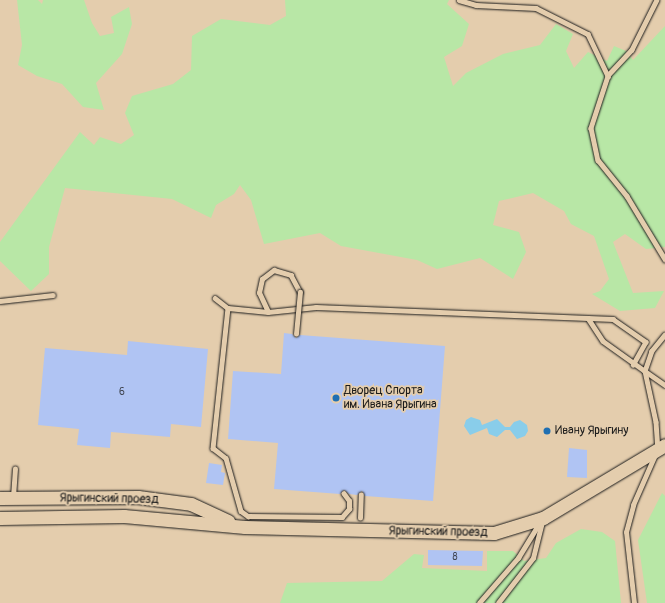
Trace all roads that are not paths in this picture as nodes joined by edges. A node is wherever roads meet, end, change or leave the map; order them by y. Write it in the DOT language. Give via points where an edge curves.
graph roads {
  1 [pos="459,0"];
  2 [pos="657,0"];
  3 [pos="608,76"];
  4 [pos="665,259"];
  5 [pos="53,296"];
  6 [pos="214,298"];
  7 [pos="0,301"];
  8 [pos="228,308"];
  9 [pos="268,312"];
  10 [pos="588,318"];
  11 [pos="296,334"];
  12 [pos="665,335"];
  13 [pos="633,365"];
  14 [pos="645,371"];
  15 [pos="665,385"];
  16 [pos="661,447"];
  17 [pos="15,469"];
  18 [pos="344,494"];
  19 [pos="362,495"];
  20 [pos="138,497"];
  21 [pos="6,498"];
  22 [pos="138,516"];
  23 [pos="0,518"];
  24 [pos="360,518"];
  25 [pos="543,518"];
  26 [pos="237,525"];
  27 [pos="479,603"];
  28 [pos="498,603"];
  29 [pos="634,603"];
  1 -- 3 [label="lane" via="476,5 536,8 588,34"];
  2 -- 3 [label="lane" via="632,50"];
  3 -- 4 [label="lane" via="591,128 598,160 627,196"];
  5 -- 7 [label="lane"];
  6 -- 8 [label="lane"];
  8 -- 9 [label="lane"];
  8 -- 18 [label="lane" via="213,448 226,458 240,511 248,516 342,517 349,509 349,502"];
  9 -- 10 [label="lane" via="316,307"];
  9 -- 11 [label="lane, bridge" via="259,293 262,279 274,270 291,275 300,292"];
  10 -- 13 [label="lane" via="603,341"];
  10 -- 13 [label="lane" via="613,319 646,342"];
  12 -- 14 [label="lane" via="652,351"];
  13 -- 14 [label="lane"];
  14 -- 15 [label="lane"];
  14 -- 16 [label="lane"];
  16 -- 25 [label="main road, Ярыгинский проезд"];
  16 -- 29 [label="lane" via="633,505 626,532"];
  17 -- 21 [label="lane"];
  19 -- 24 [label="lane"];
  20 -- 21 [label="main road, Ярыгинский проезд"];
  20 -- 22 [label="main road"];
  20 -- 26 [label="main road, Ярыгинский проезд" via="191,504"];
  22 -- 23 [label="main road, Ярыгинский проезд"];
  22 -- 26 [label="main road, Ярыгинский проезд"];
  25 -- 26 [label="main road, Ярыгинский проезд" via="494,533"];
  25 -- 27 [label="lane" via="518,558"];
  25 -- 28 [label="lane" via="533,558"];
}
